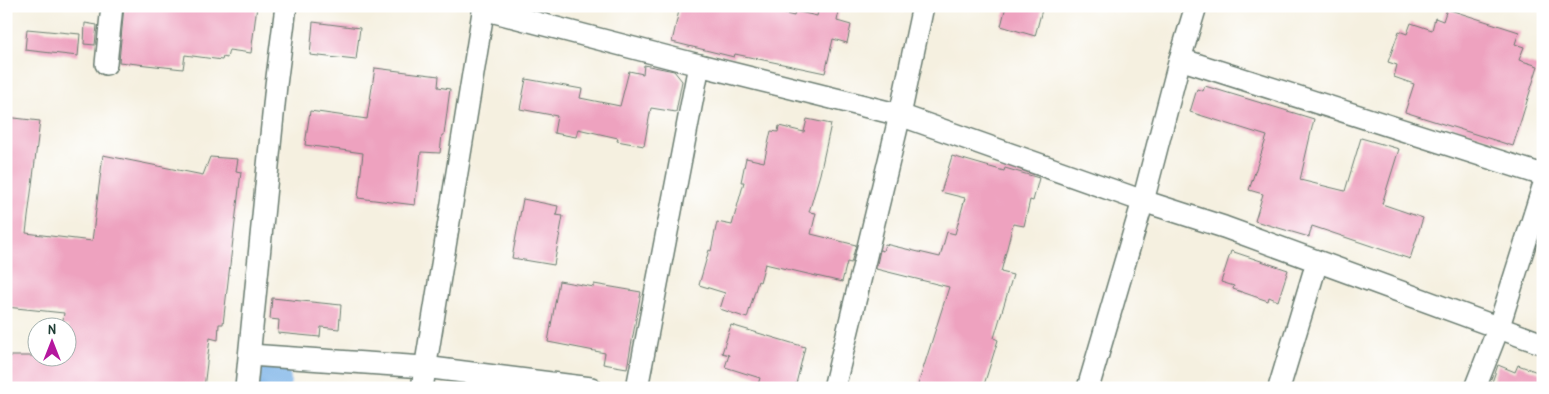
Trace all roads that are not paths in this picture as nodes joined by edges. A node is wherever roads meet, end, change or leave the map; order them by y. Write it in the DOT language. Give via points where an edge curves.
graph roads {
  1 [pos="112,6"];
  2 [pos="286,6"];
  3 [pos="923,6"];
  4 [pos="1196,6"];
  5 [pos="484,8"];
  6 [pos="1180,59"];
  7 [pos="106,64"];
  8 [pos="699,65"];
  9 [pos="900,115"];
  10 [pos="1543,175"];
  11 [pos="1543,187"];
  12 [pos="1143,201"];
  13 [pos="1317,262"];
  14 [pos="1498,329"];
  15 [pos="1543,344"];
  16 [pos="250,355"];
  17 [pos="423,377"];
  18 [pos="246,388"];
  19 [pos="591,388"];
  20 [pos="637,388"];
  21 [pos="834,388"];
  22 [pos="1088,388"];
  23 [pos="1279,388"];
  24 [pos="1475,388"];
  1 -- 7 [label="street"];
  2 -- 16 [label="street"];
  3 -- 9 [label="street"];
  4 -- 6 [label="street"];
  5 -- 8 [label="street"];
  5 -- 17 [label="street"];
  6 -- 10 [label="street"];
  6 -- 12 [label="street"];
  8 -- 9 [label="street"];
  8 -- 20 [label="street"];
  9 -- 12 [label="street"];
  9 -- 21 [label="street"];
  11 -- 14 [label="street"];
  12 -- 13 [label="street"];
  12 -- 22 [label="street"];
  13 -- 14 [label="street"];
  13 -- 23 [label="street"];
  14 -- 15 [label="street"];
  14 -- 24 [label="street"];
  16 -- 17 [label="street"];
  16 -- 18 [label="street"];
  17 -- 19 [label="street"];
}
